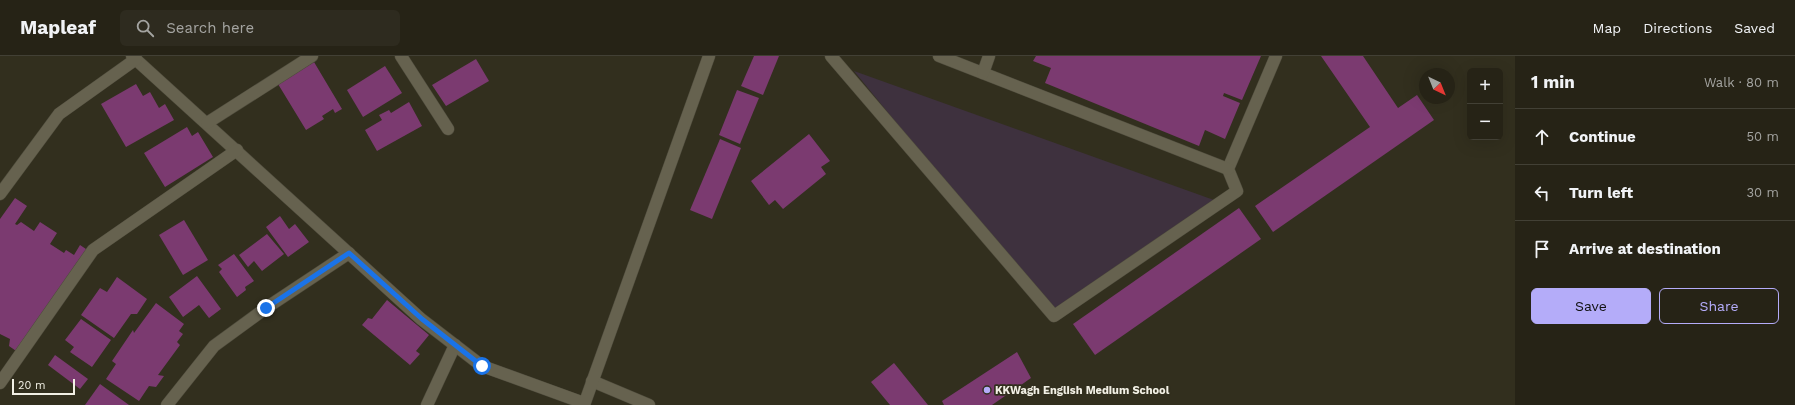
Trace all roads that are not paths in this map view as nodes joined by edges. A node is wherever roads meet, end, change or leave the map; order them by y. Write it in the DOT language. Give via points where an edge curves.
graph roads {
  1 [pos="312,56"];
  2 [pos="401,56"];
  3 [pos="709,56"];
  4 [pos="831,56"];
  5 [pos="939,56"];
  6 [pos="989,56"];
  7 [pos="1276,56"];
  8 [pos="134,58"];
  9 [pos="983,73"];
  10 [pos="207,123"];
  11 [pos="448,129"];
  12 [pos="237,150"];
  13 [pos="1228,169"];
  14 [pos="0,194"];
  15 [pos="349,253"];
  16 [pos="455,345"];
  17 [pos="592,381"];
  18 [pos="0,383"];
  19 [pos="584,404"];
  20 [pos="167,405"];
  21 [pos="427,405"];
  22 [pos="649,405"];
  1 -- 10 [label="street"];
  2 -- 11 [label="street"];
  3 -- 17 [label="street"];
  4 -- 13 [label="street" via="1054,316 1237,191"];
  5 -- 9 [label="street"];
  6 -- 9 [label="street"];
  7 -- 13 [label="street"];
  8 -- 10 [label="street"];
  8 -- 14 [label="street" via="58,114"];
  9 -- 13 [label="street"];
  10 -- 12 [label="street"];
  12 -- 15 [label="street"];
  12 -- 18 [label="street" via="93,250"];
  15 -- 16 [label="street"];
  15 -- 20 [label="street" via="214,346"];
  16 -- 19 [label="street" via="482,366"];
  16 -- 21 [label="street"];
  17 -- 19 [label="street"];
  17 -- 22 [label="street"];
}
